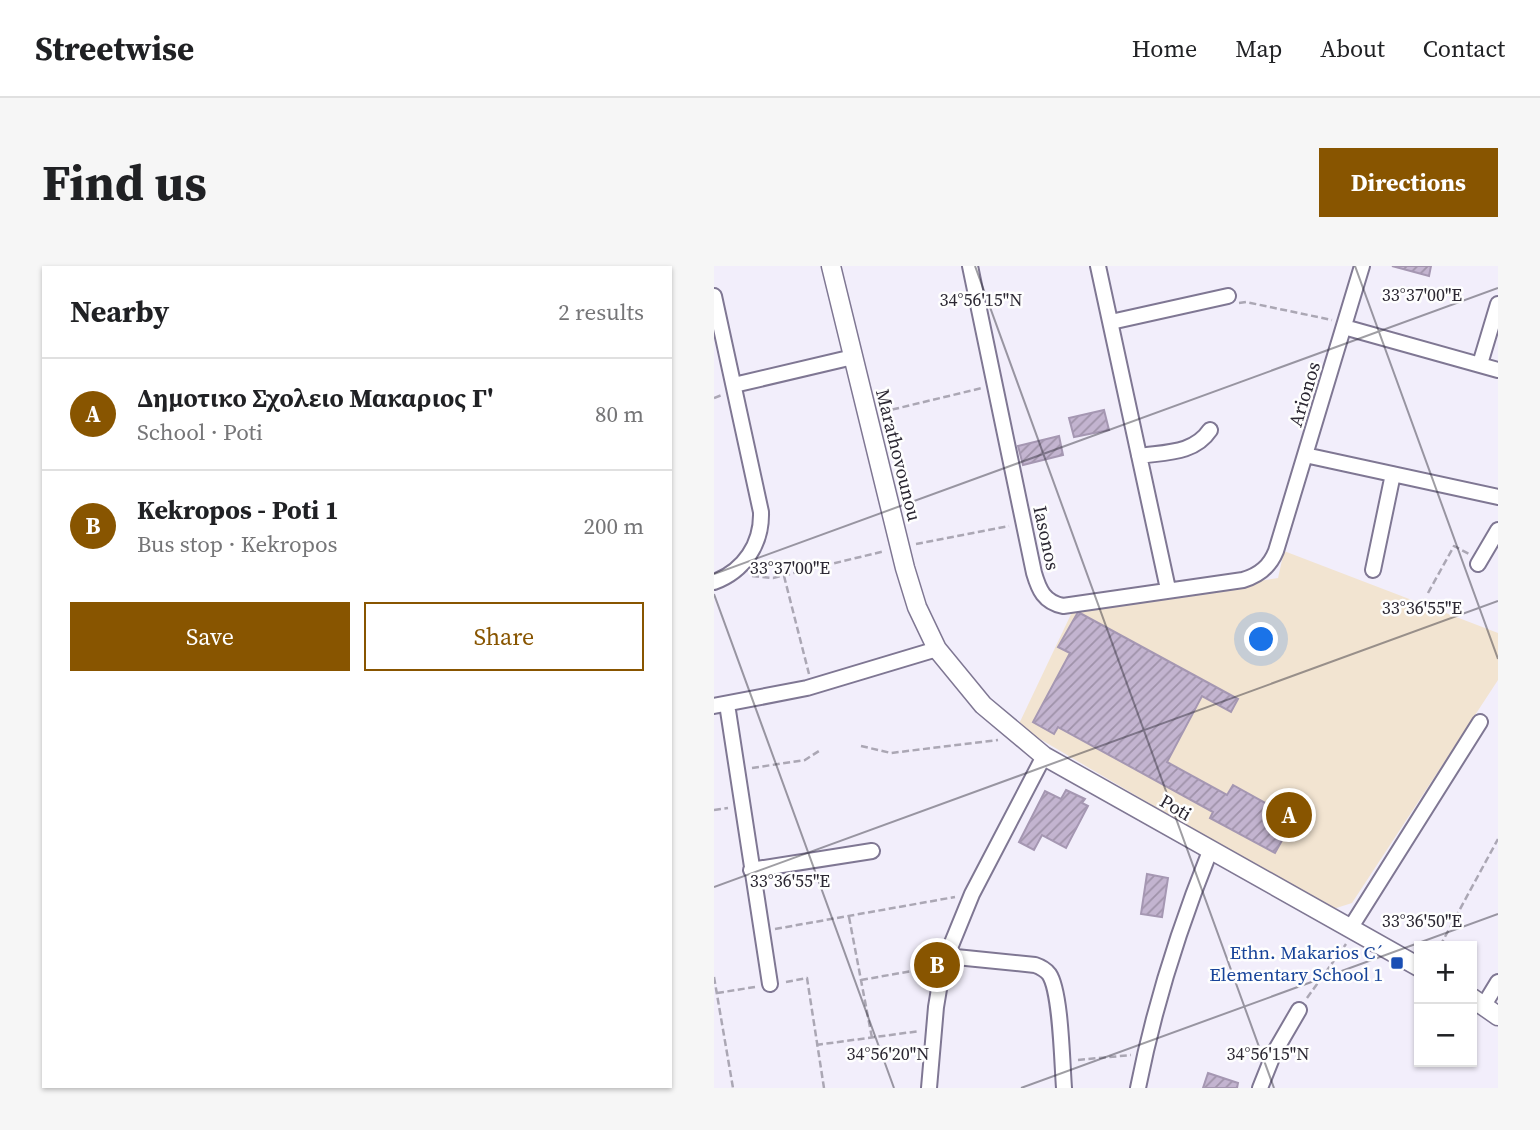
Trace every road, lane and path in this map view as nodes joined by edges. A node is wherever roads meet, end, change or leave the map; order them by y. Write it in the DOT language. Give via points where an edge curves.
graph roads {
  1 [pos="831,266"];
  2 [pos="970,266"];
  3 [pos="1098,266"];
  4 [pos="1363,266"];
  5 [pos="714,296"];
  6 [pos="1228,296"];
  7 [pos="1212,300"];
  8 [pos="1498,304"];
  9 [pos="1111,323"];
  10 [pos="1345,325"];
  11 [pos="853,357"];
  12 [pos="1480,364"];
  13 [pos="1498,370"];
  14 [pos="734,385"];
  15 [pos="995,385"];
  16 [pos="867,415"];
  17 [pos="1210,430"];
  18 [pos="1305,455"];
  19 [pos="1139,456"];
  20 [pos="1393,474"];
  21 [pos="1498,497"];
  22 [pos="1024,523"];
  23 [pos="1498,530"];
  24 [pos="1281,534"];
  25 [pos="900,547"];
  26 [pos="1479,562"];
  27 [pos="736,570"];
  28 [pos="1373,570"];
  29 [pos="784,576"];
  30 [pos="714,582"];
  31 [pos="1168,589"];
  32 [pos="1428,593"];
  33 [pos="937,649"];
  34 [pos="812,687"];
  35 [pos="720,705"];
  36 [pos="1480,722"];
  37 [pos="1022,738"];
  38 [pos="861,746"];
  39 [pos="819,751"];
  40 [pos="1044,756"];
  41 [pos="736,770"];
  42 [pos="1498,839"];
  43 [pos="872,851"];
  44 [pos="1210,851"];
  45 [pos="751,870"];
  46 [pos="972,894"];
  47 [pos="849,916"];
  48 [pos="1353,928"];
  49 [pos="764,931"];
  50 [pos="1443,941"];
  51 [pos="944,961"];
  52 [pos="1414,964"];
  53 [pos="714,977"];
  54 [pos="807,978"];
  55 [pos="861,980"];
  56 [pos="1498,982"];
  57 [pos="771,984"];
  58 [pos="1485,1006"];
  59 [pos="1299,1010"];
  60 [pos="934,1030"];
  61 [pos="873,1038"];
  62 [pos="816,1045"];
  63 [pos="1145,1054"];
  64 [pos="1062,1061"];
  65 [pos="733,1088"];
  66 [pos="824,1088"];
  67 [pos="929,1088"];
  68 [pos="1064,1088"];
  69 [pos="1138,1088"];
  70 [pos="1260,1088"];
  1 -- 11 [label="street, Marathovounou"];
  2 -- 15 [label="street, Iasonos"];
  3 -- 9 [label="street"];
  4 -- 10 [label="street, Arionos"];
  5 -- 14 [label="street"];
  6 -- 7 [label="street"];
  7 -- 9 [label="street"];
  7 -- 10 [label="path" via="1219,306 1246,302"];
  8 -- 12 [label="street"];
  9 -- 19 [label="street"];
  10 -- 12 [label="street"];
  10 -- 18 [label="street, Arionos"];
  11 -- 14 [label="street"];
  11 -- 16 [label="street, Marathovounou"];
  12 -- 13 [label="street"];
  14 -- 27 [label="street" via="762,523 757,543"];
  15 -- 16 [label="path"];
  15 -- 22 [label="street, Iasonos"];
  16 -- 25 [label="street, Marathovounou"];
  17 -- 19 [label="street" via="1187,449"];
  18 -- 20 [label="street"];
  18 -- 24 [label="street, Arionos"];
  19 -- 31 [label="street"];
  20 -- 21 [label="street"];
  20 -- 28 [label="street"];
  22 -- 25 [label="path"];
  22 -- 31 [label="street, Iasonos" via="1038,584 1056,604"];
  23 -- 26 [label="street"];
  24 -- 31 [label="street, Iasonos" via="1271,561 1256,575"];
  25 -- 29 [label="path"];
  25 -- 33 [label="street, Marathovounou" via="917,607"];
  26 -- 32 [label="path" via="1454,547"];
  27 -- 29 [label="path" via="760,578"];
  27 -- 30 [label="street"];
  29 -- 34 [label="path"];
  33 -- 34 [label="street"];
  33 -- 37 [label="street, Poti" via="983,705"];
  34 -- 35 [label="street"];
  35 -- 41 [label="street"];
  36 -- 48 [label="street"];
  37 -- 38 [label="path" via="891,753"];
  37 -- 40 [label="street, Poti"];
  39 -- 41 [label="path" via="805,760"];
  40 -- 44 [label="street, Poti"];
  40 -- 46 [label="street"];
  41 -- 45 [label="street"];
  42 -- 50 [label="path"];
  43 -- 45 [label="street"];
  44 -- 48 [label="street, Poti"];
  44 -- 63 [label="street" via="1176,944"];
  45 -- 49 [label="street"];
  46 -- 47 [label="path"];
  46 -- 51 [label="street"];
  47 -- 49 [label="path"];
  47 -- 55 [label="path"];
  48 -- 52 [label="street, Poti"];
  48 -- 59 [label="path"];
  49 -- 57 [label="street"];
  51 -- 55 [label="path"];
  51 -- 60 [label="street"];
  51 -- 64 [label="street" via="1044,968 1055,991"];
  53 -- 65 [label="path"];
  54 -- 62 [label="path"];
  55 -- 61 [label="path"];
  56 -- 58 [label="street"];
  59 -- 70 [label="street"];
  60 -- 61 [label="path"];
  60 -- 67 [label="street"];
  61 -- 62 [label="path"];
  62 -- 66 [label="path"];
  63 -- 64 [label="path"];
  63 -- 69 [label="street"];
  64 -- 68 [label="street"];
}
